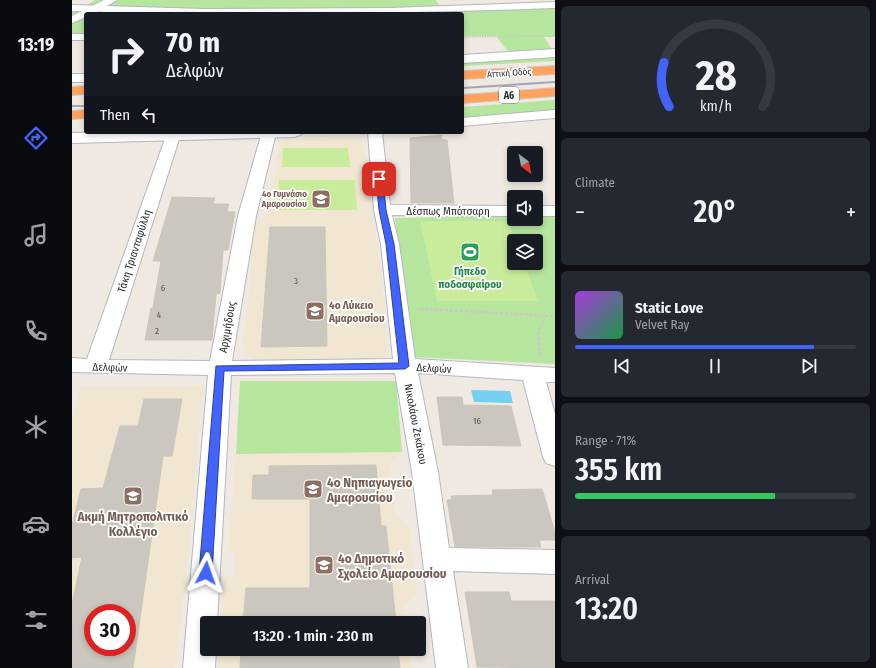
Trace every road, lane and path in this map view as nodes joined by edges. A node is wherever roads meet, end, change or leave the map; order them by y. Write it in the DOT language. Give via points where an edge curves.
graph roads {
  1 [pos="112,0"];
  2 [pos="389,5"];
  3 [pos="555,5"];
  4 [pos="72,8"];
  5 [pos="94,10"];
  6 [pos="90,12"];
  7 [pos="84,15"];
  8 [pos="72,20"];
  9 [pos="547,36"];
  10 [pos="72,37"];
  11 [pos="84,37"];
  12 [pos="464,37"];
  13 [pos="555,53"];
  14 [pos="464,59"];
  15 [pos="555,70"];
  16 [pos="464,76"];
  17 [pos="72,78"];
  18 [pos="84,78"];
  19 [pos="72,90"];
  20 [pos="84,90"];
  21 [pos="555,92"];
  22 [pos="464,98"];
  23 [pos="84,114"];
  24 [pos="555,114"];
  25 [pos="72,115"];
  26 [pos="464,122"];
  27 [pos="237,134"];
  28 [pos="269,134"];
  29 [pos="375,134"];
  30 [pos="173,136"];
  31 [pos="72,138"];
  32 [pos="382,210"];
  33 [pos="543,211"];
  34 [pos="555,211"];
  35 [pos="507,212"];
  36 [pos="397,308"];
  37 [pos="547,315"];
  38 [pos="555,316"];
  39 [pos="72,365"];
  40 [pos="96,366"];
  41 [pos="405,366"];
  42 [pos="220,368"];
  43 [pos="544,374"];
  44 [pos="555,457"];
  45 [pos="437,559"];
  46 [pos="555,562"];
  47 [pos="199,668"];
  48 [pos="452,668"];
  1 -- 5 [label="street"];
  2 -- 3 [label="street"];
  2 -- 5 [label="street" via="204,12"];
  4 -- 5 [label="street"];
  5 -- 6 [label="street"];
  7 -- 8 [label="street"];
  9 -- 12 [label="path"];
  10 -- 11 [label="street"];
  13 -- 14 [label="street"];
  15 -- 16 [label="highway, Αττική Οδός / Α6"];
  17 -- 18 [label="street"];
  19 -- 20 [label="highway"];
  21 -- 22 [label="highway, Α6"];
  23 -- 25 [label="highway"];
  24 -- 26 [label="street"];
  27 -- 30 [label="street"];
  28 -- 42 [label="street, Αρχιμήδους" via="248,216"];
  29 -- 32 [label="street, Νικολάου Ζεκάκου"];
  30 -- 31 [label="street"];
  30 -- 40 [label="street, Τάκη Τριανταφύλλη"];
  32 -- 35 [label="street, Δέσπως Μπότσαρη"];
  32 -- 36 [label="street, Νικολάου Ζεκάκου" via="390,244"];
  33 -- 34 [label="street"];
  36 -- 37 [label="path"];
  36 -- 41 [label="street, Νικολάου Ζεκάκου"];
  37 -- 38 [label="path"];
  37 -- 43 [label="path" via="538,332 538,348"];
  39 -- 40 [label="street, Δελφών"];
  40 -- 42 [label="street, Δελφών"];
  41 -- 42 [label="street, Δελφών"];
  41 -- 43 [label="street, Δελφών"];
  41 -- 45 [label="street, Νικολάου Ζεκάκου" via="425,472"];
  42 -- 47 [label="street, Αρχιμήδους"];
  43 -- 44 [label="street"];
  45 -- 46 [label="street"];
  45 -- 48 [label="street, Νικολάου Ζεκάκου"];
}
